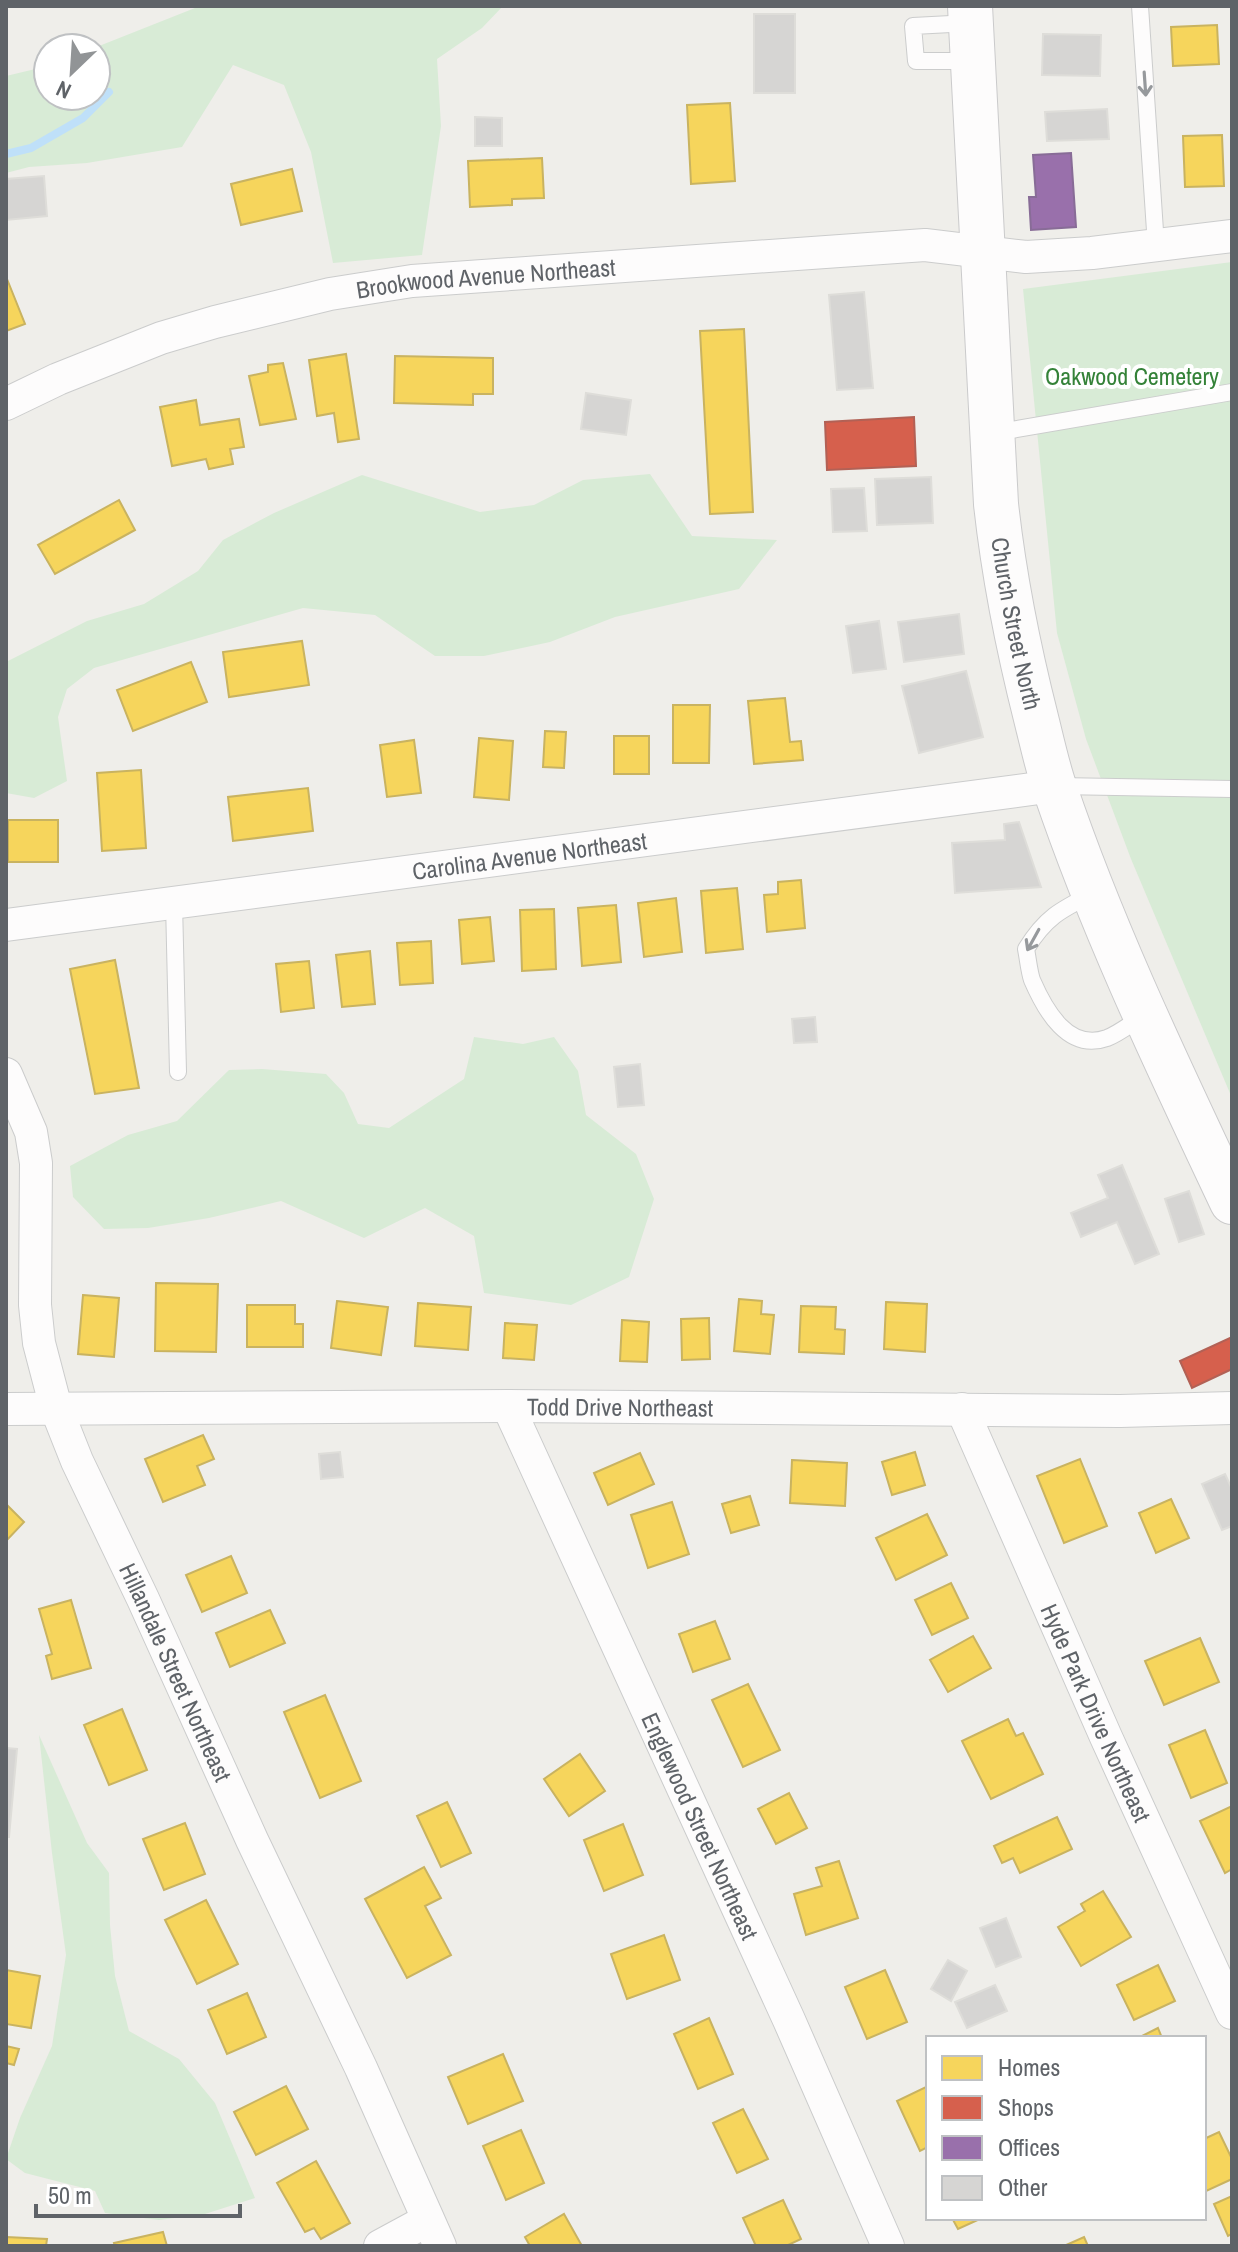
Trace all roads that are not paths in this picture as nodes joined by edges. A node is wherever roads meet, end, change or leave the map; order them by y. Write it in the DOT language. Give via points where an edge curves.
graph roads {
  1 [pos="1140,6"];
  2 [pos="972,30"];
  3 [pos="1232,236"];
  4 [pos="1156,246"];
  5 [pos="984,253"];
  6 [pos="1232,392"];
  7 [pos="6,404"];
  8 [pos="993,433"];
  9 [pos="1054,786"];
  10 [pos="1232,789"];
  11 [pos="1093,893"];
  12 [pos="174,903"];
  13 [pos="6,925"];
  14 [pos="1145,1015"];
  15 [pos="178,1072"];
  16 [pos="6,1074"];
  17 [pos="1232,1202"];
  18 [pos="508,1406"];
  19 [pos="56,1408"];
  20 [pos="1232,1408"];
  21 [pos="6,1409"];
  22 [pos="962,1409"];
  23 [pos="1232,2013"];
  24 [pos="434,2233"];
  25 [pos="380,2246"];
  26 [pos="888,2246"];
  1 -- 4 [label="lane, one-way"];
  2 -- 5 [label="main road, Church Street North"];
  3 -- 4 [label="street, Brookwood Avenue Northeast"];
  4 -- 5 [label="street, Brookwood Avenue Northeast" via="1112,242 1026,257"];
  5 -- 7 [label="street, Brookwood Avenue Northeast" via="925,245 412,281 330,294 161,338"];
  5 -- 8 [label="main road, Church Street North"];
  6 -- 8 [label="lane"];
  8 -- 9 [label="main road, Church Street North" via="1003,567"];
  9 -- 10 [label="lane"];
  9 -- 11 [label="main road, Church Street North"];
  9 -- 12 [label="street, Carolina Avenue Northeast"];
  11 -- 14 [label="main road, Church Street North"];
  11 -- 14 [label="lane, one-way" via="1039,928 1026,949 1032,979 1052,1017 1081,1040 1106,1038"];
  12 -- 13 [label="street, Carolina Avenue Northeast"];
  12 -- 15 [label="lane"];
  14 -- 17 [label="main road, Church Street North"];
  16 -- 19 [label="street, Hillandale Street Northeast" via="31,1132 36,1163 35,1305"];
  18 -- 19 [label="street, Todd Drive Northeast"];
  18 -- 22 [label="street, Todd Drive Northeast"];
  18 -- 26 [label="street, Englewood Street Northeast"];
  19 -- 21 [label="street, Todd Drive Northeast"];
  19 -- 24 [label="street, Hillandale Street Northeast"];
  20 -- 22 [label="street, Todd Drive Northeast"];
  22 -- 23 [label="street, Hyde Park Drive Northeast"];
  24 -- 25 [label="street"];
}
